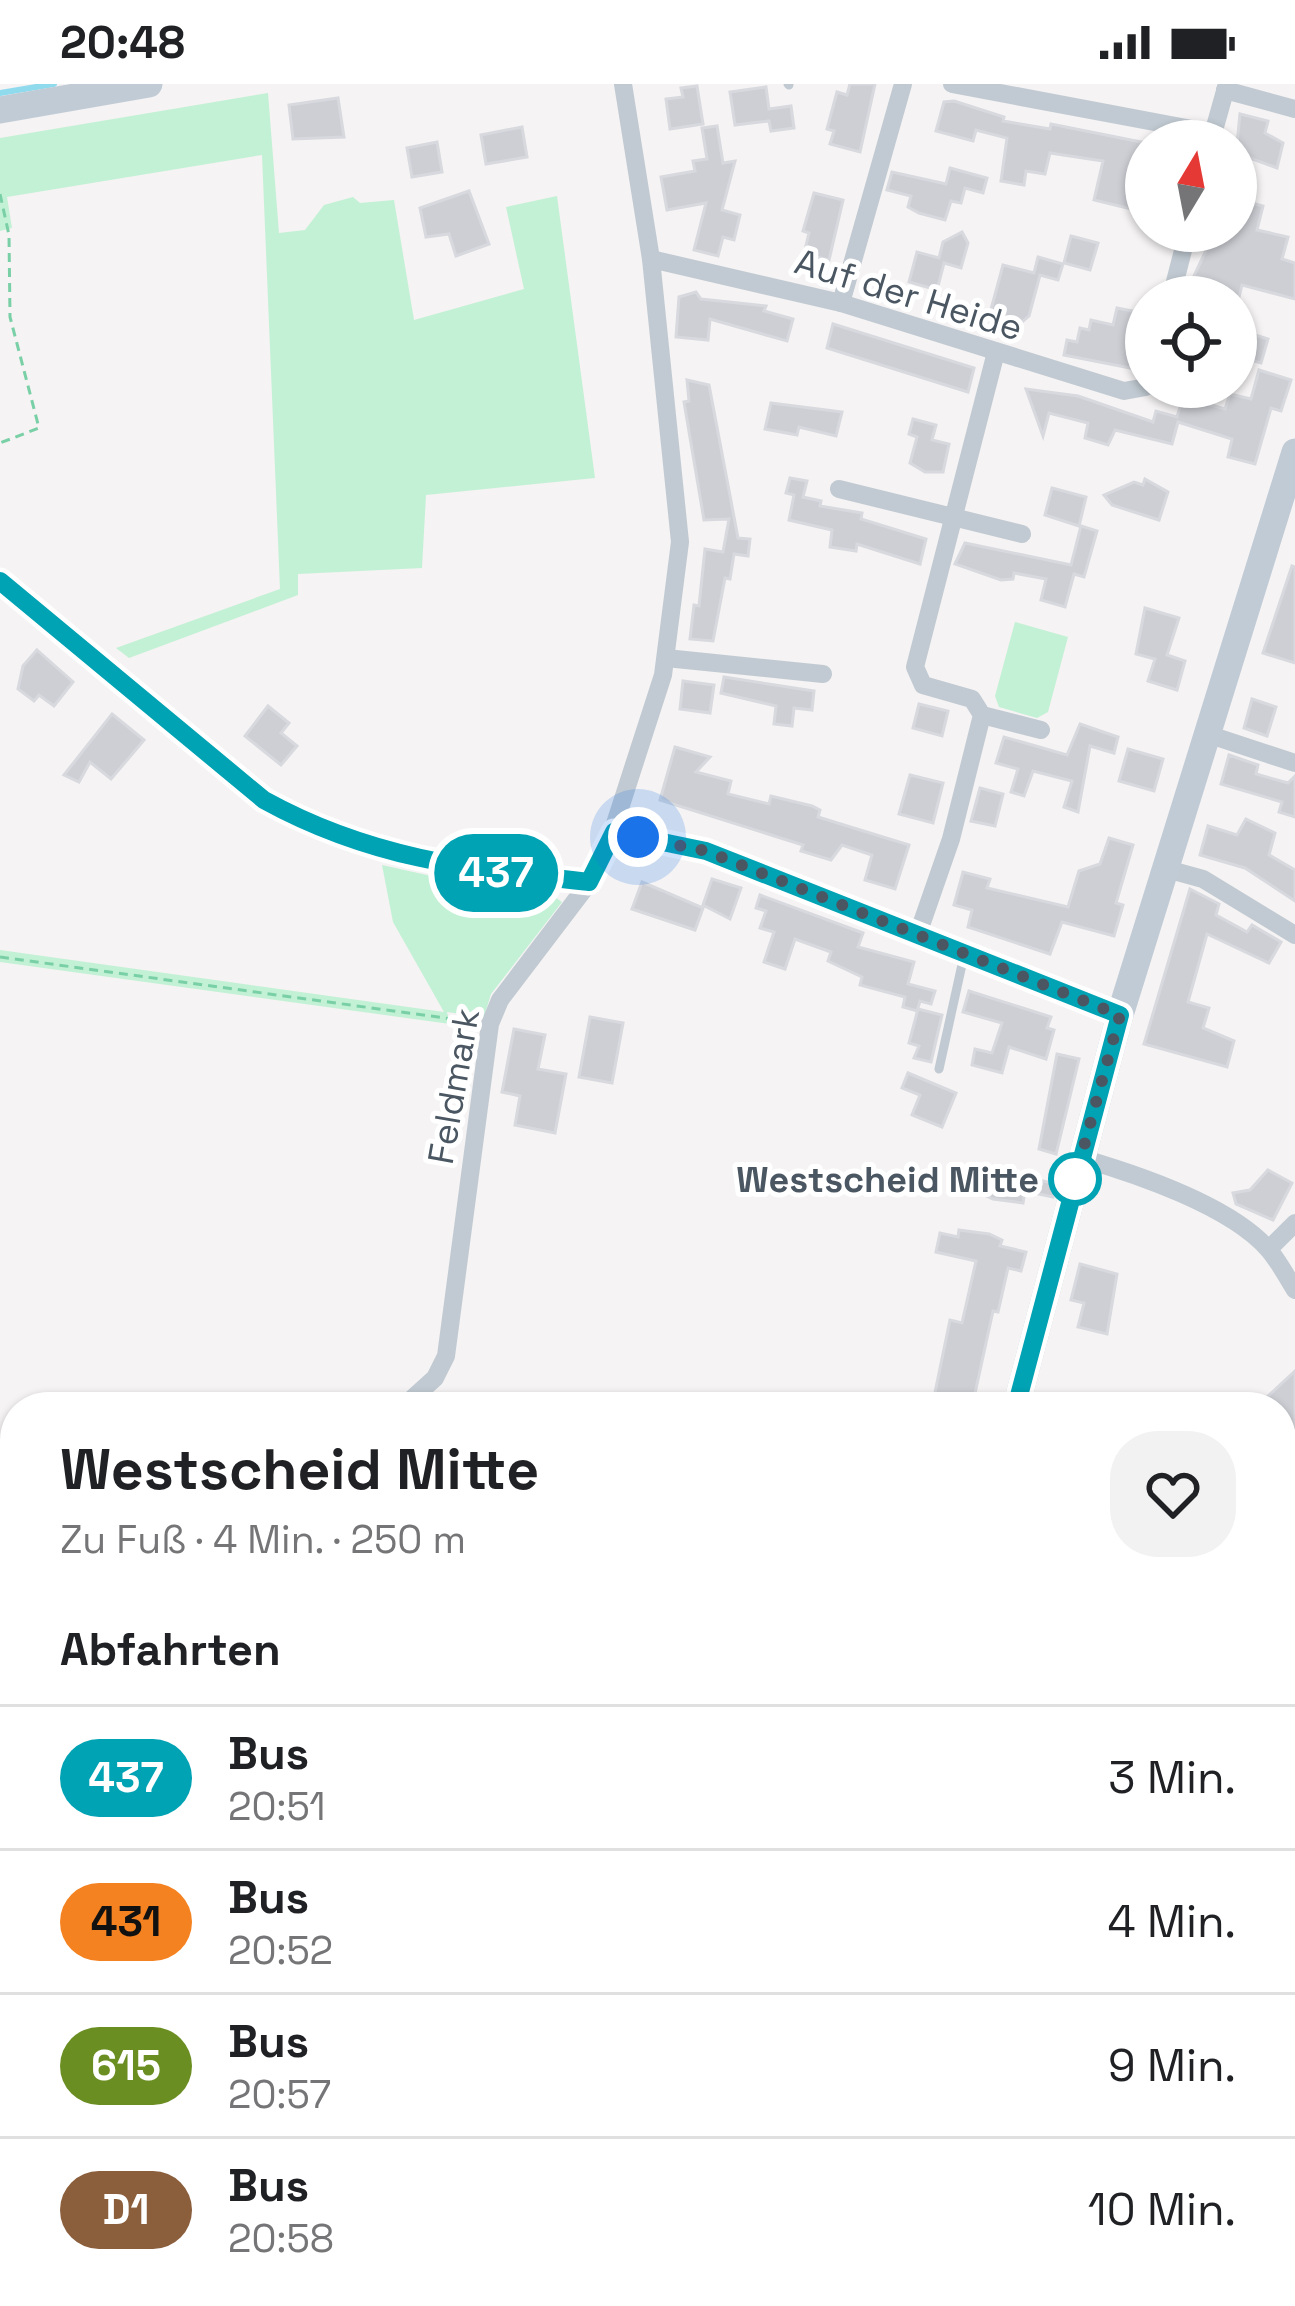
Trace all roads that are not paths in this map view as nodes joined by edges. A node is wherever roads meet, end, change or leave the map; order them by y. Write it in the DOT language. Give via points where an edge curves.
graph roads {
  1 [pos="149,84"];
  2 [pos="625,84"];
  3 [pos="903,84"];
  4 [pos="952,84"];
  5 [pos="1226,87"];
  6 [pos="1295,109"];
  7 [pos="0,110"];
  8 [pos="1129,120"];
  9 [pos="1217,120"];
  10 [pos="651,260"];
  11 [pos="841,303"];
  12 [pos="995,356"];
  13 [pos="1125,392"];
  14 [pos="1295,452"];
  15 [pos="838,489"];
  16 [pos="954,519"];
  17 [pos="1022,534"];
  18 [pos="0,580"];
  19 [pos="666,658"];
  20 [pos="823,674"];
  21 [pos="982,715"];
  22 [pos="1041,730"];
  23 [pos="1204,733"];
  24 [pos="1295,763"];
  25 [pos="614,832"];
  26 [pos="1163,868"];
  27 [pos="589,882"];
  28 [pos="919,931"];
  29 [pos="1295,935"];
  30 [pos="965,952"];
  31 [pos="1120,1015"];
  32 [pos="939,1069"];
  33 [pos="1081,1158"];
  34 [pos="1295,1222"];
  35 [pos="1269,1250"];
  36 [pos="1295,1290"];
  37 [pos="420,1392"];
  38 [pos="1020,1392"];
  1 -- 7 [label="main road"];
  2 -- 10 [label="street, Feldmark"];
  3 -- 11 [label="street"];
  4 -- 8 [label="street"];
  5 -- 6 [label="street"];
  5 -- 9 [label="street"];
  10 -- 11 [label="street, Auf der Heide"];
  10 -- 19 [label="street, Feldmark" via="680,542"];
  11 -- 12 [label="street, Auf der Heide"];
  12 -- 13 [label="street, Auf der Heide"];
  12 -- 16 [label="street"];
  14 -- 23 [label="main road"];
  15 -- 16 [label="street"];
  16 -- 17 [label="street"];
  16 -- 21 [label="street" via="915,667 923,685 972,699"];
  18 -- 27 [label="street" via="264,800 304,822 392,855 468,871"];
  19 -- 20 [label="street"];
  19 -- 25 [label="street, Feldmark"];
  21 -- 22 [label="street"];
  21 -- 28 [label="street"];
  23 -- 24 [label="street"];
  23 -- 26 [label="main road"];
  25 -- 27 [label="street, Feldmark"];
  25 -- 28 [label="street" via="706,851"];
  26 -- 29 [label="street" via="1203,879"];
  26 -- 31 [label="main road"];
  27 -- 37 [label="street, Feldmark" via="490,1024 446,1356"];
  28 -- 30 [label="street"];
  30 -- 31 [label="street"];
  30 -- 32 [label="lane"];
  31 -- 33 [label="main road"];
  33 -- 35 [label="street" via="1131,1172 1217,1214"];
  33 -- 38 [label="main road"];
  34 -- 35 [label="street"];
  35 -- 36 [label="street"];
}
